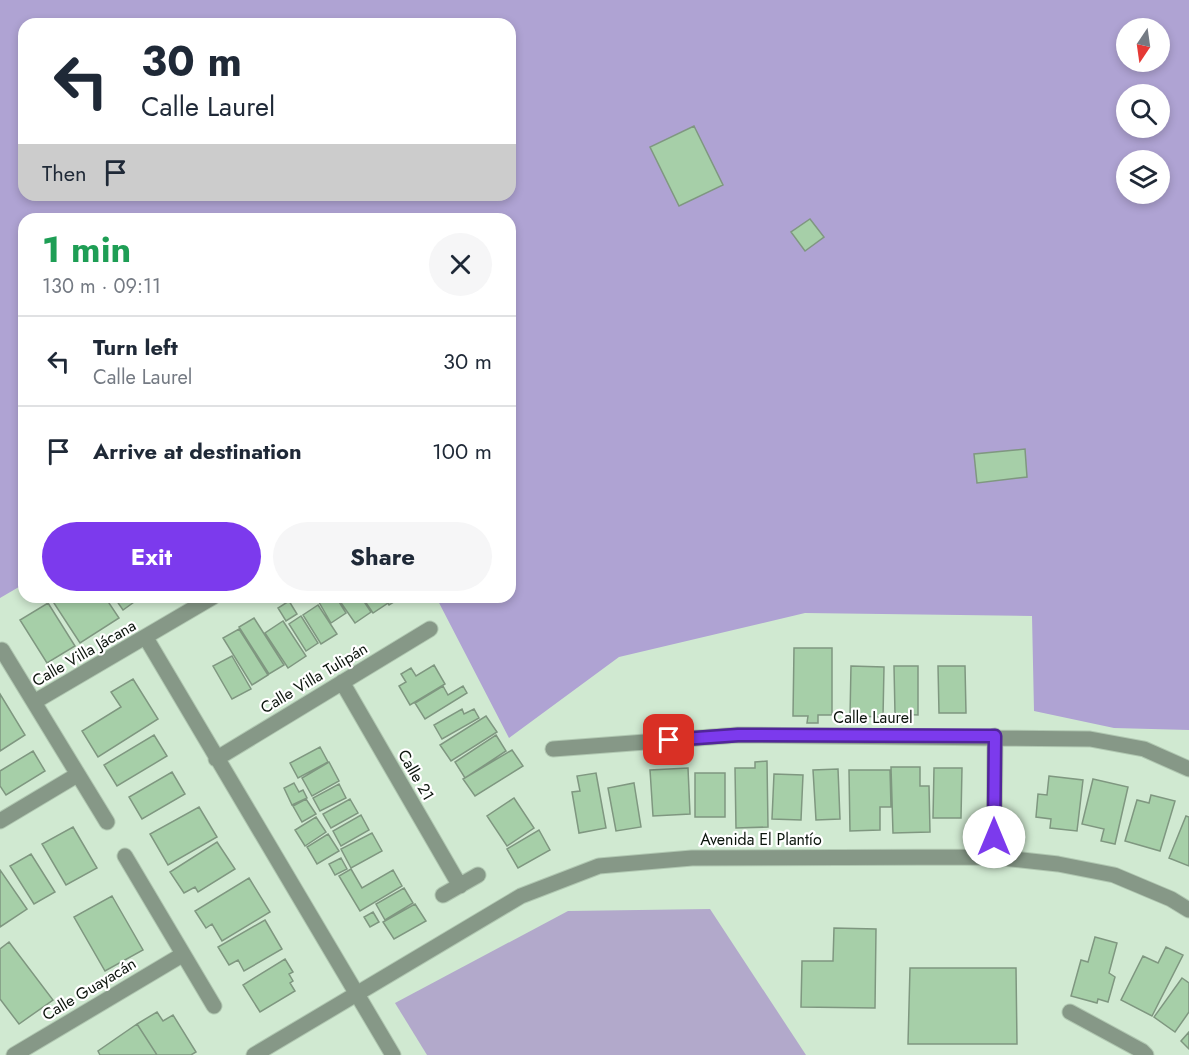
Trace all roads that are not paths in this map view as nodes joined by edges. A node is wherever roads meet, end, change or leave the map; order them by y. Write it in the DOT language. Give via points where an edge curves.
graph roads {
  1 [pos="203,603"];
  2 [pos="430,629"];
  3 [pos="146,638"];
  4 [pos="2,650"];
  5 [pos="342,682"];
  6 [pos="34,702"];
  7 [pos="995,736"];
  8 [pos="553,749"];
  9 [pos="216,759"];
  10 [pos="1189,769"];
  11 [pos="77,775"];
  12 [pos="0,821"];
  13 [pos="107,822"];
  14 [pos="125,856"];
  15 [pos="994,857"];
  16 [pos="478,875"];
  17 [pos="460,886"];
  18 [pos="443,895"];
  19 [pos="1189,910"];
  20 [pos="182,955"];
  21 [pos="357,994"];
  22 [pos="214,1006"];
  23 [pos="1070,1012"];
  24 [pos="14,1055"];
  25 [pos="254,1055"];
  26 [pos="393,1055"];
  27 [pos="1146,1055"];
  1 -- 3 [label="street, Calle Villa Jácana"];
  2 -- 5 [label="street, Calle Villa Tulipán"];
  3 -- 6 [label="street, Calle Villa Jácana"];
  3 -- 9 [label="street"];
  4 -- 6 [label="street"];
  5 -- 9 [label="street, Calle Villa Tulipán"];
  5 -- 17 [label="street, Calle 21"];
  6 -- 11 [label="street"];
  7 -- 8 [label="street, Calle Laurel" via="738,735"];
  7 -- 10 [label="street, Calle Laurel" via="1090,739 1144,749"];
  7 -- 15 [label="street"];
  9 -- 21 [label="street"];
  11 -- 12 [label="street"];
  11 -- 13 [label="street"];
  14 -- 20 [label="street"];
  15 -- 19 [label="street, Avenida El Plantío" via="1114,875"];
  15 -- 21 [label="street, Avenida El Plantío" via="692,858 599,866 521,896"];
  16 -- 17 [label="street"];
  17 -- 18 [label="street"];
  20 -- 22 [label="street"];
  20 -- 24 [label="street, Calle Guayacán"];
  21 -- 25 [label="street, Avenida El Plantío"];
  21 -- 26 [label="street"];
  23 -- 27 [label="street"];
}
